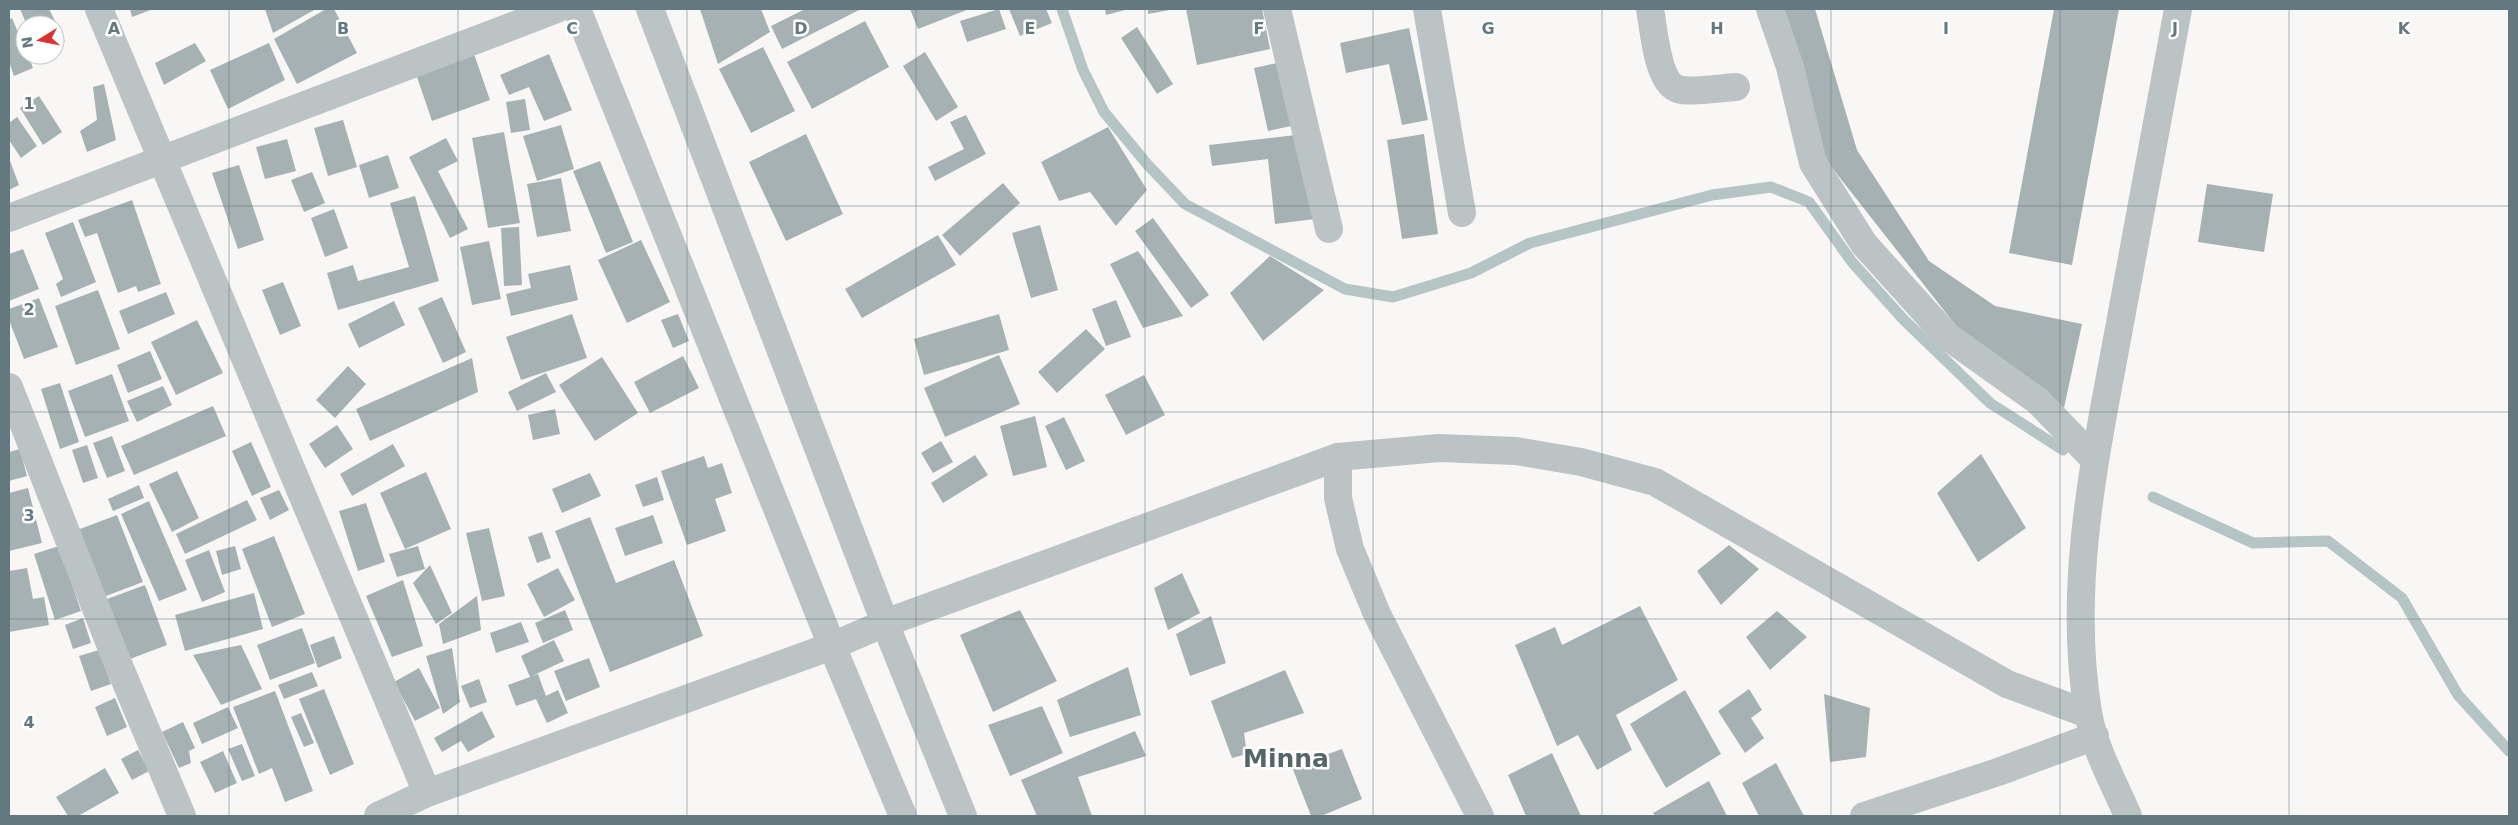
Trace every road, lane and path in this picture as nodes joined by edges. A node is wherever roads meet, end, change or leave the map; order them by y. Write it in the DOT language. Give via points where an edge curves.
graph roads {
  1 [pos="98,9"];
  2 [pos="557,9"];
  3 [pos="577,9"];
  4 [pos="650,9"];
  5 [pos="1277,9"];
  6 [pos="1427,9"];
  7 [pos="1650,9"];
  8 [pos="1770,9"];
  9 [pos="2178,9"];
  10 [pos="1736,88"];
  11 [pos="160,159"];
  12 [pos="1462,213"];
  13 [pos="9,218"];
  14 [pos="1329,229"];
  15 [pos="9,387"];
  16 [pos="1338,457"];
  17 [pos="2095,460"];
  18 [pos="885,623"];
  19 [pos="832,646"];
  20 [pos="2092,725"];
  21 [pos="427,793"];
  22 [pos="182,816"];
  23 [pos="378,816"];
  24 [pos="903,816"];
  25 [pos="963,816"];
  26 [pos="1480,816"];
  27 [pos="1864,816"];
  28 [pos="2128,816"];
  1 -- 11 [label="street"];
  2 -- 11 [label="street"];
  3 -- 19 [label="street"];
  4 -- 18 [label="street"];
  5 -- 14 [label="street"];
  6 -- 12 [label="street"];
  7 -- 10 [label="street" via="1662,72 1668,84 1680,90"];
  8 -- 17 [label="street" via="1790,67 1813,163 1864,244 1946,336 2038,401"];
  9 -- 17 [label="street"];
  11 -- 13 [label="street"];
  11 -- 21 [label="street"];
  15 -- 22 [label="street"];
  16 -- 18 [label="street"];
  16 -- 20 [label="street" via="1439,448 1516,451 1581,462 1655,482 2007,684"];
  16 -- 26 [label="street" via="1338,498 1350,549 1377,614"];
  17 -- 20 [label="street" via="2084,539 2080,652"];
  18 -- 19 [label="street"];
  18 -- 25 [label="street"];
  19 -- 21 [label="street"];
  19 -- 24 [label="street"];
  20 -- 27 [label="street" via="1998,772"];
  20 -- 28 [label="street"];
  21 -- 23 [label="street"];
}
